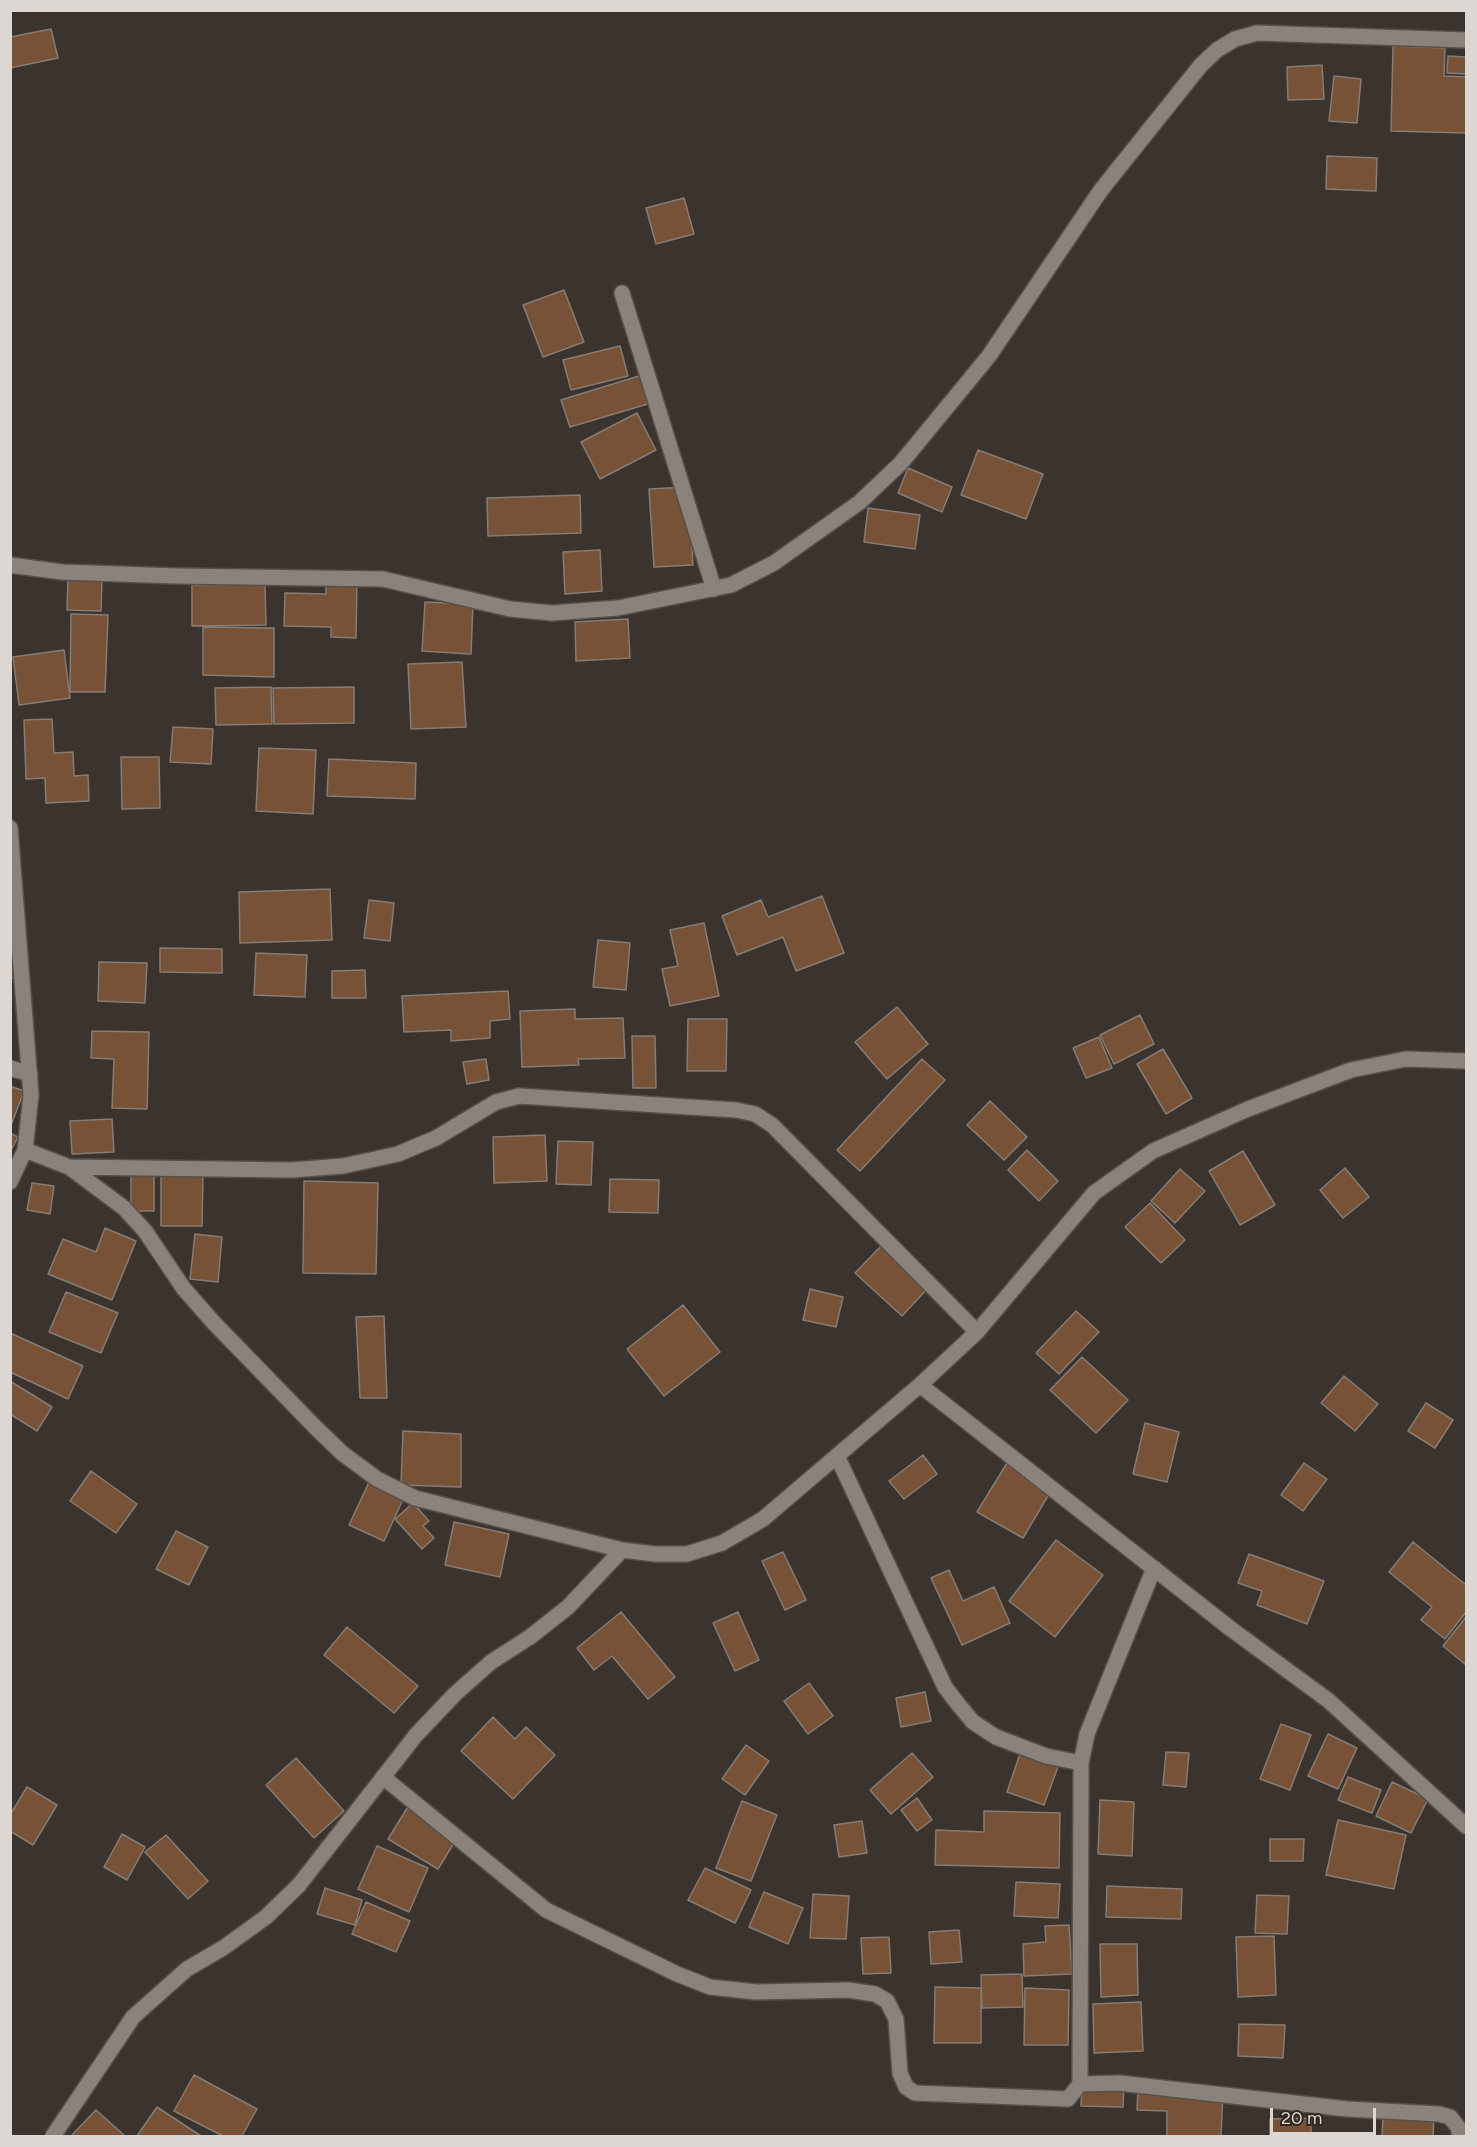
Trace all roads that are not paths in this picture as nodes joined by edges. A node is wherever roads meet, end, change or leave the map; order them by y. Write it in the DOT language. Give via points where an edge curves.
graph roads {
  1 [pos="1467,40"];
  2 [pos="622,292"];
  3 [pos="10,565"];
  4 [pos="714,589"];
  5 [pos="10,828"];
  6 [pos="1467,1061"];
  7 [pos="10,1068"];
  8 [pos="30,1074"];
  9 [pos="25,1150"];
  10 [pos="69,1167"];
  11 [pos="10,1182"];
  12 [pos="977,1332"];
  13 [pos="920,1385"];
  14 [pos="837,1456"];
  15 [pos="622,1550"];
  16 [pos="1154,1568"];
  17 [pos="1081,1763"];
  18 [pos="383,1777"];
  19 [pos="1467,1826"];
  20 [pos="1080,2084"];
  21 [pos="53,2136"];
  22 [pos="1460,2136"];
  1 -- 4 [label="street" via="1257,33 1235,39 1217,50 1201,64 1101,190 989,356 901,463 860,502 774,564"];
  2 -- 4 [label="street"];
  3 -- 4 [label="street" via="62,572 383,579 510,609 552,613 618,608"];
  5 -- 8 [label="street"];
  6 -- 12 [label="street" via="1406,1059 1351,1070 1153,1151 1094,1192"];
  7 -- 8 [label="street"];
  8 -- 9 [label="street"];
  9 -- 10 [label="street"];
  9 -- 11 [label="street"];
  10 -- 12 [label="street" via="292,1170 343,1166 398,1154 436,1138 496,1102 519,1096 745,1112 772,1125"];
  10 -- 15 [label="street" via="124,1208 214,1323 342,1453 377,1479 415,1498"];
  12 -- 13 [label="street"];
  13 -- 14 [label="street"];
  13 -- 16 [label="street"];
  14 -- 15 [label="street" via="763,1519 722,1543 687,1554"];
  14 -- 17 [label="street" via="945,1687 958,1704 974,1722 996,1737 1046,1756"];
  15 -- 18 [label="street" via="568,1607 491,1662 455,1694"];
  16 -- 17 [label="street" via="1087,1734"];
  16 -- 19 [label="street" via="1329,1701"];
  17 -- 20 [label="street"];
  18 -- 20 [label="street" via="546,1910 676,1974 710,1987 756,1992 848,1990 875,1994 887,2001 896,2019 900,2073 906,2087 915,2093 1068,2099"];
  18 -- 21 [label="street" via="299,1885 266,1917 187,1969 133,2017"];
  20 -- 22 [label="street" via="1119,2083 1347,2109 1440,2114 1454,2122"];
}
